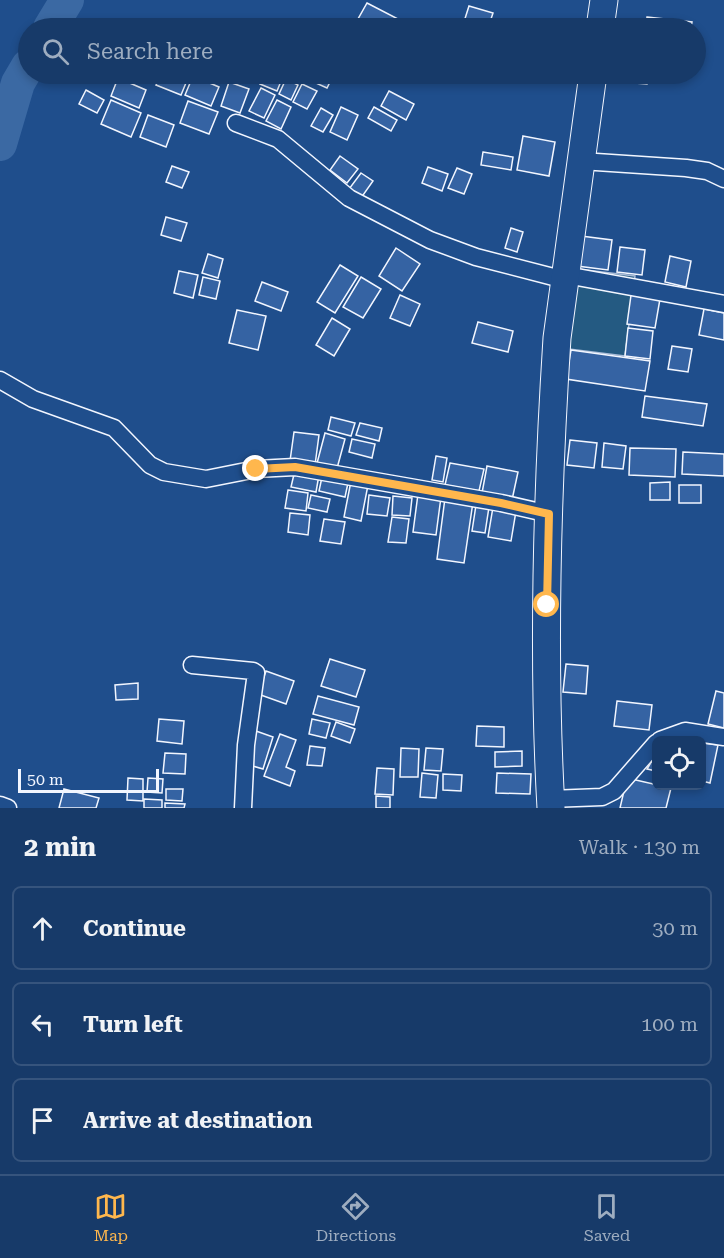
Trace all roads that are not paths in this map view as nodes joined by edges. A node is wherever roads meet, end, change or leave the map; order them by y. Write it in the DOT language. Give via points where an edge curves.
graph roads {
  1 [pos="604,0"];
  2 [pos="601,18"];
  3 [pos="592,84"];
  4 [pos="236,123"];
  5 [pos="581,161"];
  6 [pos="724,179"];
  7 [pos="565,278"];
  8 [pos="724,304"];
  9 [pos="0,380"];
  10 [pos="549,514"];
  11 [pos="192,665"];
  12 [pos="673,736"];
  13 [pos="724,737"];
  14 [pos="652,749"];
  15 [pos="551,804"];
  16 [pos="0,806"];
  17 [pos="8,808"];
  18 [pos="243,808"];
  1 -- 2 [label="main road"];
  3 -- 5 [label="main road"];
  4 -- 7 [label="street" via="278,139 349,198 430,240 476,257"];
  5 -- 6 [label="street" via="686,168"];
  5 -- 7 [label="main road"];
  7 -- 8 [label="street"];
  7 -- 10 [label="main road" via="555,377"];
  9 -- 10 [label="street" via="33,399 114,428 150,465 164,472 206,479 256,469 295,467"];
  10 -- 15 [label="main road" via="546,680"];
  11 -- 18 [label="street" via="256,674 246,746"];
  12 -- 13 [label="street" via="685,731"];
  14 -- 15 [label="street" via="614,791 602,798"];
  16 -- 17 [label="street"];
}
